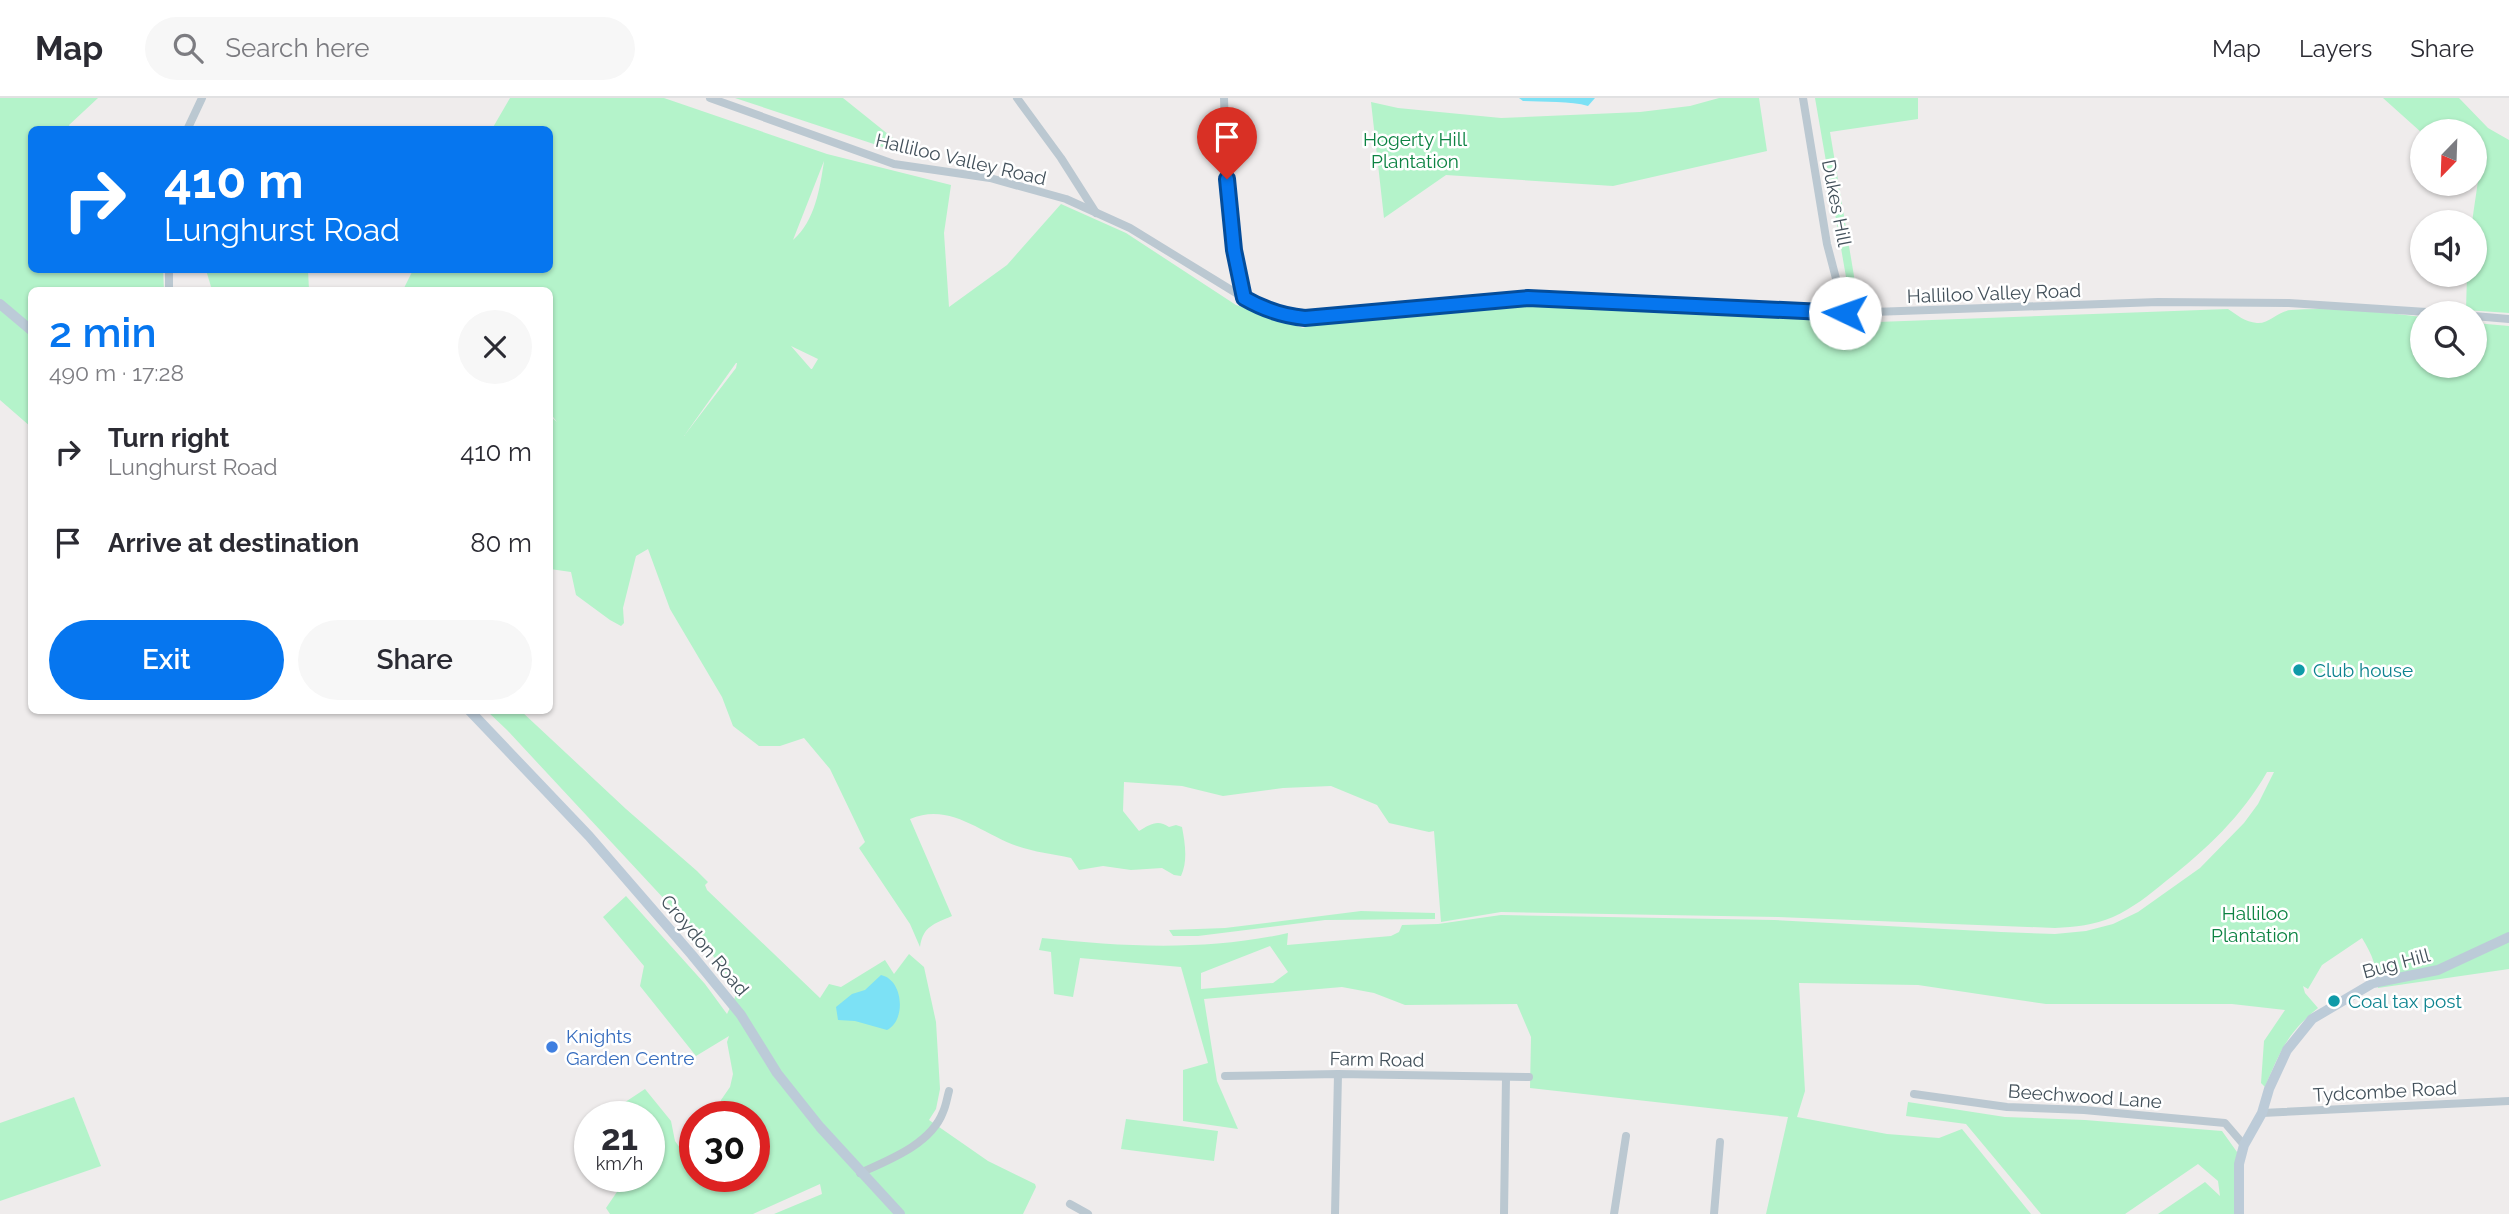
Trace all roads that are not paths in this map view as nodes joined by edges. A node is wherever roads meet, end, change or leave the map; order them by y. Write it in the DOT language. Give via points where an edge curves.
graph roads {
  1 [pos="202,98"];
  2 [pos="710,98"];
  3 [pos="1017,98"];
  4 [pos="1224,98"];
  5 [pos="1803,98"];
  6 [pos="189,126"];
  7 [pos="1096,213"];
  8 [pos="1244,298"];
  9 [pos="0,304"];
  10 [pos="2410,311"];
  11 [pos="1845,313"];
  12 [pos="2487,317"];
  13 [pos="2509,319"];
  14 [pos="28,328"];
  15 [pos="473,714"];
  16 [pos="2509,937"];
  17 [pos="1338,1074"];
  18 [pos="1226,1076"];
  19 [pos="1506,1077"];
  20 [pos="1529,1077"];
  21 [pos="949,1091"];
  22 [pos="1913,1094"];
  23 [pos="2509,1101"];
  24 [pos="2262,1113"];
  25 [pos="1626,1136"];
  26 [pos="1720,1142"];
  27 [pos="2244,1145"];
  28 [pos="860,1173"];
  29 [pos="1070,1204"];
  30 [pos="900,1214"];
  31 [pos="1088,1214"];
  32 [pos="1335,1214"];
  33 [pos="1504,1214"];
  34 [pos="1614,1214"];
  35 [pos="1714,1214"];
  36 [pos="2239,1214"];
  1 -- 6 [label="street"];
  2 -- 7 [label="street, Halliloo Valley Road" via="894,164 990,178"];
  3 -- 7 [label="street"];
  4 -- 8 [label="street" via="1234,250"];
  5 -- 11 [label="street, Dukes Hill" via="1827,244"];
  7 -- 8 [label="street, Halliloo Valley Road" via="1137,232"];
  8 -- 11 [label="street, Halliloo Valley Road" via="1276,313 1305,318 1528,298"];
  9 -- 14 [label="main road"];
  10 -- 11 [label="street, Halliloo Valley Road" via="2289,303 2158,302"];
  12 -- 13 [label="street"];
  15 -- 28 [label="main road, Croydon Road" via="589,836 692,955 741,1015 777,1073"];
  16 -- 24 [label="main road, Bug Hill" via="2438,970 2373,983 2312,1019 2287,1050"];
  17 -- 18 [label="street, Farm Road"];
  17 -- 19 [label="street, Farm Road"];
  17 -- 32 [label="street"];
  19 -- 20 [label="street, Farm Road"];
  19 -- 33 [label="street"];
  21 -- 28 [label="street" via="943,1114 926,1135 897,1156"];
  22 -- 27 [label="street, Beechwood Lane" via="2007,1107 2225,1123"];
  23 -- 24 [label="street, Tydcombe Road"];
  24 -- 27 [label="main road, Bug Hill"];
  25 -- 34 [label="street"];
  26 -- 35 [label="street"];
  27 -- 36 [label="main road" via="2239,1164"];
  28 -- 30 [label="main road, Croydon Road"];
  29 -- 31 [label="street"];
}
